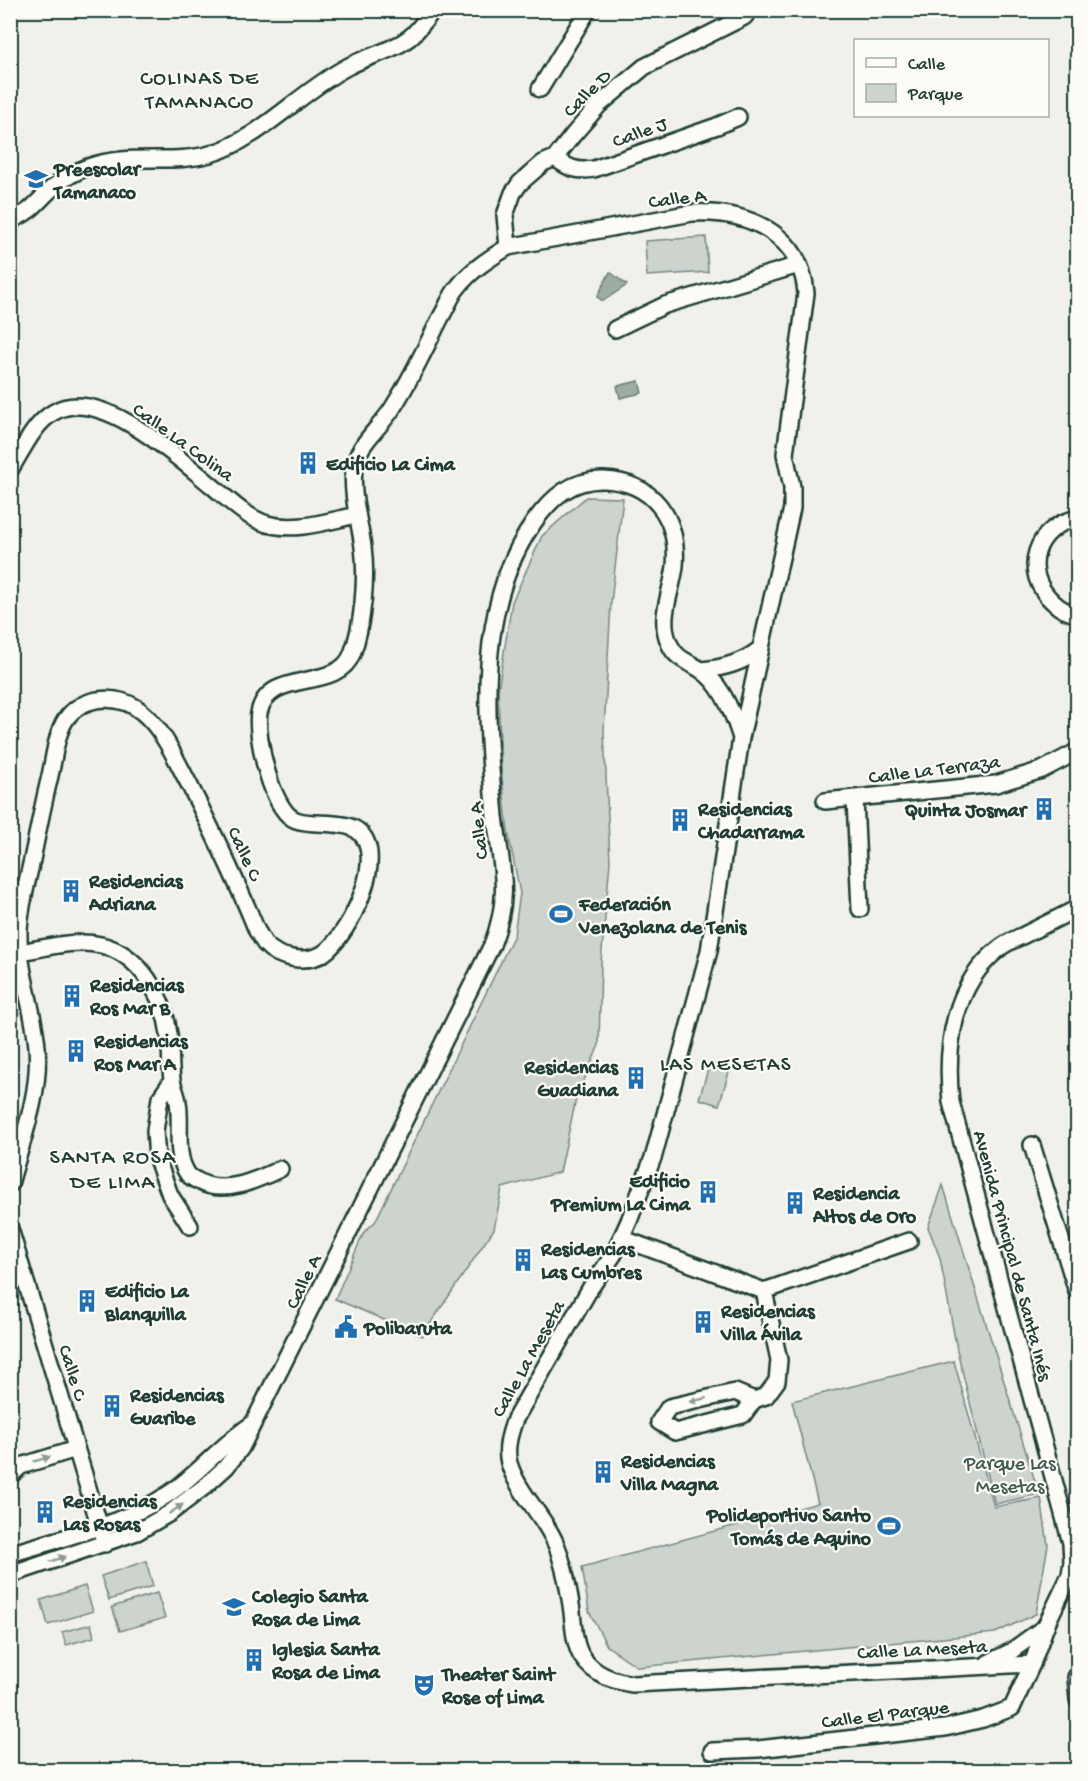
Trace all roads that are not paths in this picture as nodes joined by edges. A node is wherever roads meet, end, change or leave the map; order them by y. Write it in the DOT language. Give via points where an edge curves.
graph roads {
  1 [pos="433,10"];
  2 [pos="588,10"];
  3 [pos="750,10"];
  4 [pos="540,89"];
  5 [pos="738,117"];
  6 [pos="555,158"];
  7 [pos="10,220"];
  8 [pos="508,247"];
  9 [pos="799,265"];
  10 [pos="615,329"];
  11 [pos="10,470"];
  12 [pos="357,515"];
  13 [pos="1077,518"];
  14 [pos="1077,614"];
  15 [pos="760,649"];
  16 [pos="702,670"];
  17 [pos="741,738"];
  18 [pos="1077,751"];
  19 [pos="855,799"];
  20 [pos="825,801"];
  21 [pos="1077,908"];
  22 [pos="860,909"];
  23 [pos="20,952"];
  24 [pos="172,1081"];
  25 [pos="1032,1145"];
  26 [pos="280,1169"];
  27 [pos="10,1184"];
  28 [pos="190,1226"];
  29 [pos="10,1229"];
  30 [pos="621,1239"];
  31 [pos="909,1241"];
  32 [pos="1072,1258"];
  33 [pos="764,1291"];
  34 [pos="1077,1295"];
  35 [pos="754,1400"];
  36 [pos="253,1423"];
  37 [pos="76,1449"];
  38 [pos="10,1476"];
  39 [pos="100,1526"];
  40 [pos="105,1544"];
  41 [pos="10,1554"];
  42 [pos="10,1575"];
  43 [pos="1046,1626"];
  44 [pos="1032,1664"];
  45 [pos="982,1666"];
  46 [pos="1076,1677"];
  47 [pos="1077,1700"];
  48 [pos="712,1750"];
  1 -- 7 [label="street" via="409,38 347,66 240,142 207,155 132,158 89,167 55,185 26,215"];
  2 -- 4 [label="street, Calle D"];
  3 -- 6 [label="street, Calle D" via="744,17 644,67 599,105"];
  5 -- 6 [label="street, Calle J" via="594,170 568,168"];
  6 -- 8 [label="street, Calle D" via="543,163 513,193 505,215"];
  8 -- 9 [label="street, Calle A" via="708,212 737,216 762,226 783,242"];
  8 -- 12 [label="street, Calle A" via="457,287 390,411 358,453 354,468"];
  9 -- 10 [label="street" via="665,305"];
  9 -- 15 [label="street, Calle A" via="806,293 785,454 792,508"];
  11 -- 12 [label="street, Calle La Colina" via="43,420 54,411 87,407 106,412 141,431 248,516 286,527"];
  12 -- 23 [label="street, Calle C" via="364,589 352,654 337,673 275,690 263,700 259,713 270,783 285,814 295,820 350,827 364,838 368,874 347,927 329,948 313,958 288,957 266,945 202,809 153,724 128,703 101,699 75,709 59,737 24,894"];
  13 -- 14 [label="street" via="1061,523 1044,537 1035,562 1040,587 1060,609"];
  15 -- 16 [label="street" via="734,664"];
  15 -- 17 [label="street, Calle A"];
  16 -- 17 [label="street, Calle A" via="726,701"];
  16 -- 36 [label="street, Calle A" via="679,657 666,636 664,611 676,552 668,518 658,502 632,484 605,480 577,484 553,499 512,561 500,594 493,632 490,748 504,896 498,928"];
  17 -- 30 [label="street, Calle La Meseta" via="709,951 654,1155"];
  18 -- 19 [label="street, Calle La Terraza" via="1042,770 996,784"];
  19 -- 20 [label="street, Calle La Terraza"];
  19 -- 22 [label="street"];
  21 -- 43 [label="street, Avenida Principal de Santa Inés" via="1001,947 973,977 961,998 949,1067 951,1102 1071,1543 1070,1575"];
  23 -- 24 [label="street" via="66,945 101,945 133,960 163,1011 169,1033"];
  23 -- 27 [label="street, Calle C" via="37,1047 37,1074 33,1104"];
  24 -- 26 [label="street" via="178,1101 181,1158 188,1176 220,1187 259,1179"];
  24 -- 28 [label="street" via="160,1098 155,1131 157,1159 170,1195"];
  25 -- 32 [label="street"];
  29 -- 37 [label="street, Calle C"];
  30 -- 33 [label="street"];
  30 -- 45 [label="street, Calle La Meseta" via="524,1401 508,1439 509,1462 518,1483 551,1531 561,1557 583,1659 608,1679 633,1684"];
  31 -- 33 [label="street"];
  32 -- 34 [label="street"];
  33 -- 35 [label="street" via="779,1360 777,1381 766,1396"];
  35 -- 35 [label="street, one-way" via="735,1392 669,1407 659,1422 675,1432 690,1429 743,1415"];
  36 -- 39 [label="street, Calle A" via="168,1494"];
  40 -- 36 [label="street, Calle A, one-way" via="155,1523 204,1488 241,1448"];
  38 -- 37 [label="street, one-way" via="21,1466"];
  37 -- 39 [label="street, Calle C"];
  39 -- 40 [label="street, Calle C"];
  39 -- 41 [label="street, Calle A"];
  42 -- 40 [label="street, Calle A, one-way"];
  43 -- 44 [label="street, Avenida Principal de Santa Inés"];
  43 -- 45 [label="street"];
  44 -- 45 [label="street, Calle La Meseta"];
  44 -- 48 [label="street, Calle El Parque" via="1012,1708 974,1722 793,1745"];
  46 -- 47 [label="street"];
}
